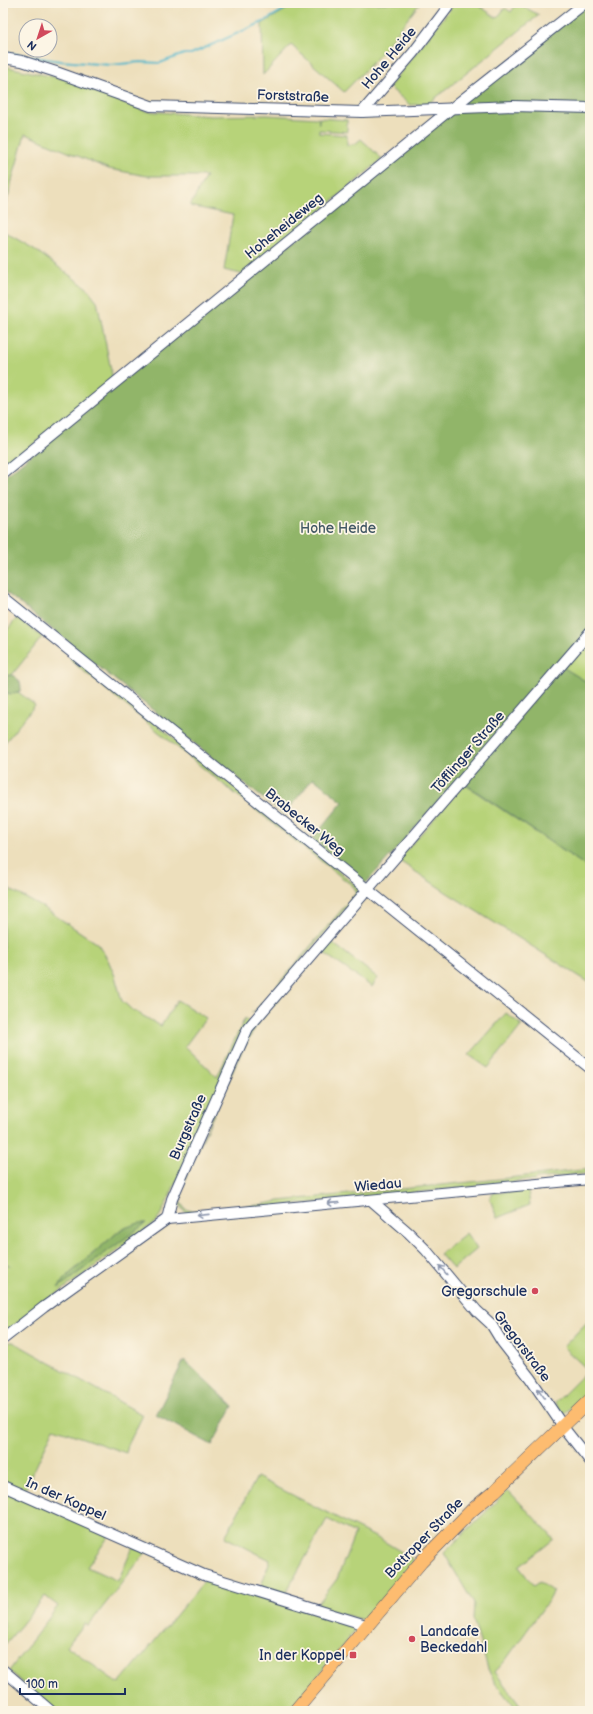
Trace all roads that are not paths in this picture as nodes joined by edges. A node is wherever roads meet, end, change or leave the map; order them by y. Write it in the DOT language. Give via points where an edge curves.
graph roads {
  1 [pos="451,3"];
  2 [pos="585,3"];
  3 [pos="3,58"];
  4 [pos="452,108"];
  5 [pos="590,108"];
  6 [pos="362,112"];
  7 [pos="3,474"];
  8 [pos="3,597"];
  9 [pos="590,632"];
  10 [pos="367,890"];
  11 [pos="590,1068"];
  12 [pos="590,1179"];
  13 [pos="372,1201"];
  14 [pos="168,1219"];
  15 [pos="3,1339"];
  16 [pos="590,1400"];
  17 [pos="564,1425"];
  18 [pos="590,1461"];
  19 [pos="3,1486"];
  20 [pos="366,1625"];
  21 [pos="3,1670"];
  22 [pos="51,1711"];
  23 [pos="295,1711"];
  1 -- 6 [label="street, Hohe Heide" via="413,53"];
  2 -- 4 [label="street, Hoheheideweg"];
  3 -- 6 [label="street, Forststraße" via="56,72 150,106"];
  4 -- 5 [label="street, Forststraße"];
  4 -- 6 [label="street, Forststraße"];
  4 -- 7 [label="street, Hoheheideweg"];
  8 -- 10 [label="street, Brabecker Weg"];
  9 -- 10 [label="street, Töfflinger Straße"];
  10 -- 11 [label="street, Brabecker Weg"];
  10 -- 14 [label="street, Burgstraße" via="248,1028 172,1199"];
  12 -- 13 [label="street, Wiedau"];
  13 -- 14 [label="street, Wiedau, one-way"];
  17 -- 13 [label="street, Gregorstraße, one-way" via="491,1324 422,1246"];
  14 -- 15 [label="street"];
  16 -- 17 [label="main road, Bottroper Straße"];
  17 -- 18 [label="street, Gregorstraße"];
  17 -- 20 [label="main road, Bottroper Straße" via="457,1526"];
  19 -- 20 [label="street, In der Koppel" via="204,1575"];
  20 -- 23 [label="main road, Bottroper Straße"];
  21 -- 22 [label="street"];
}
